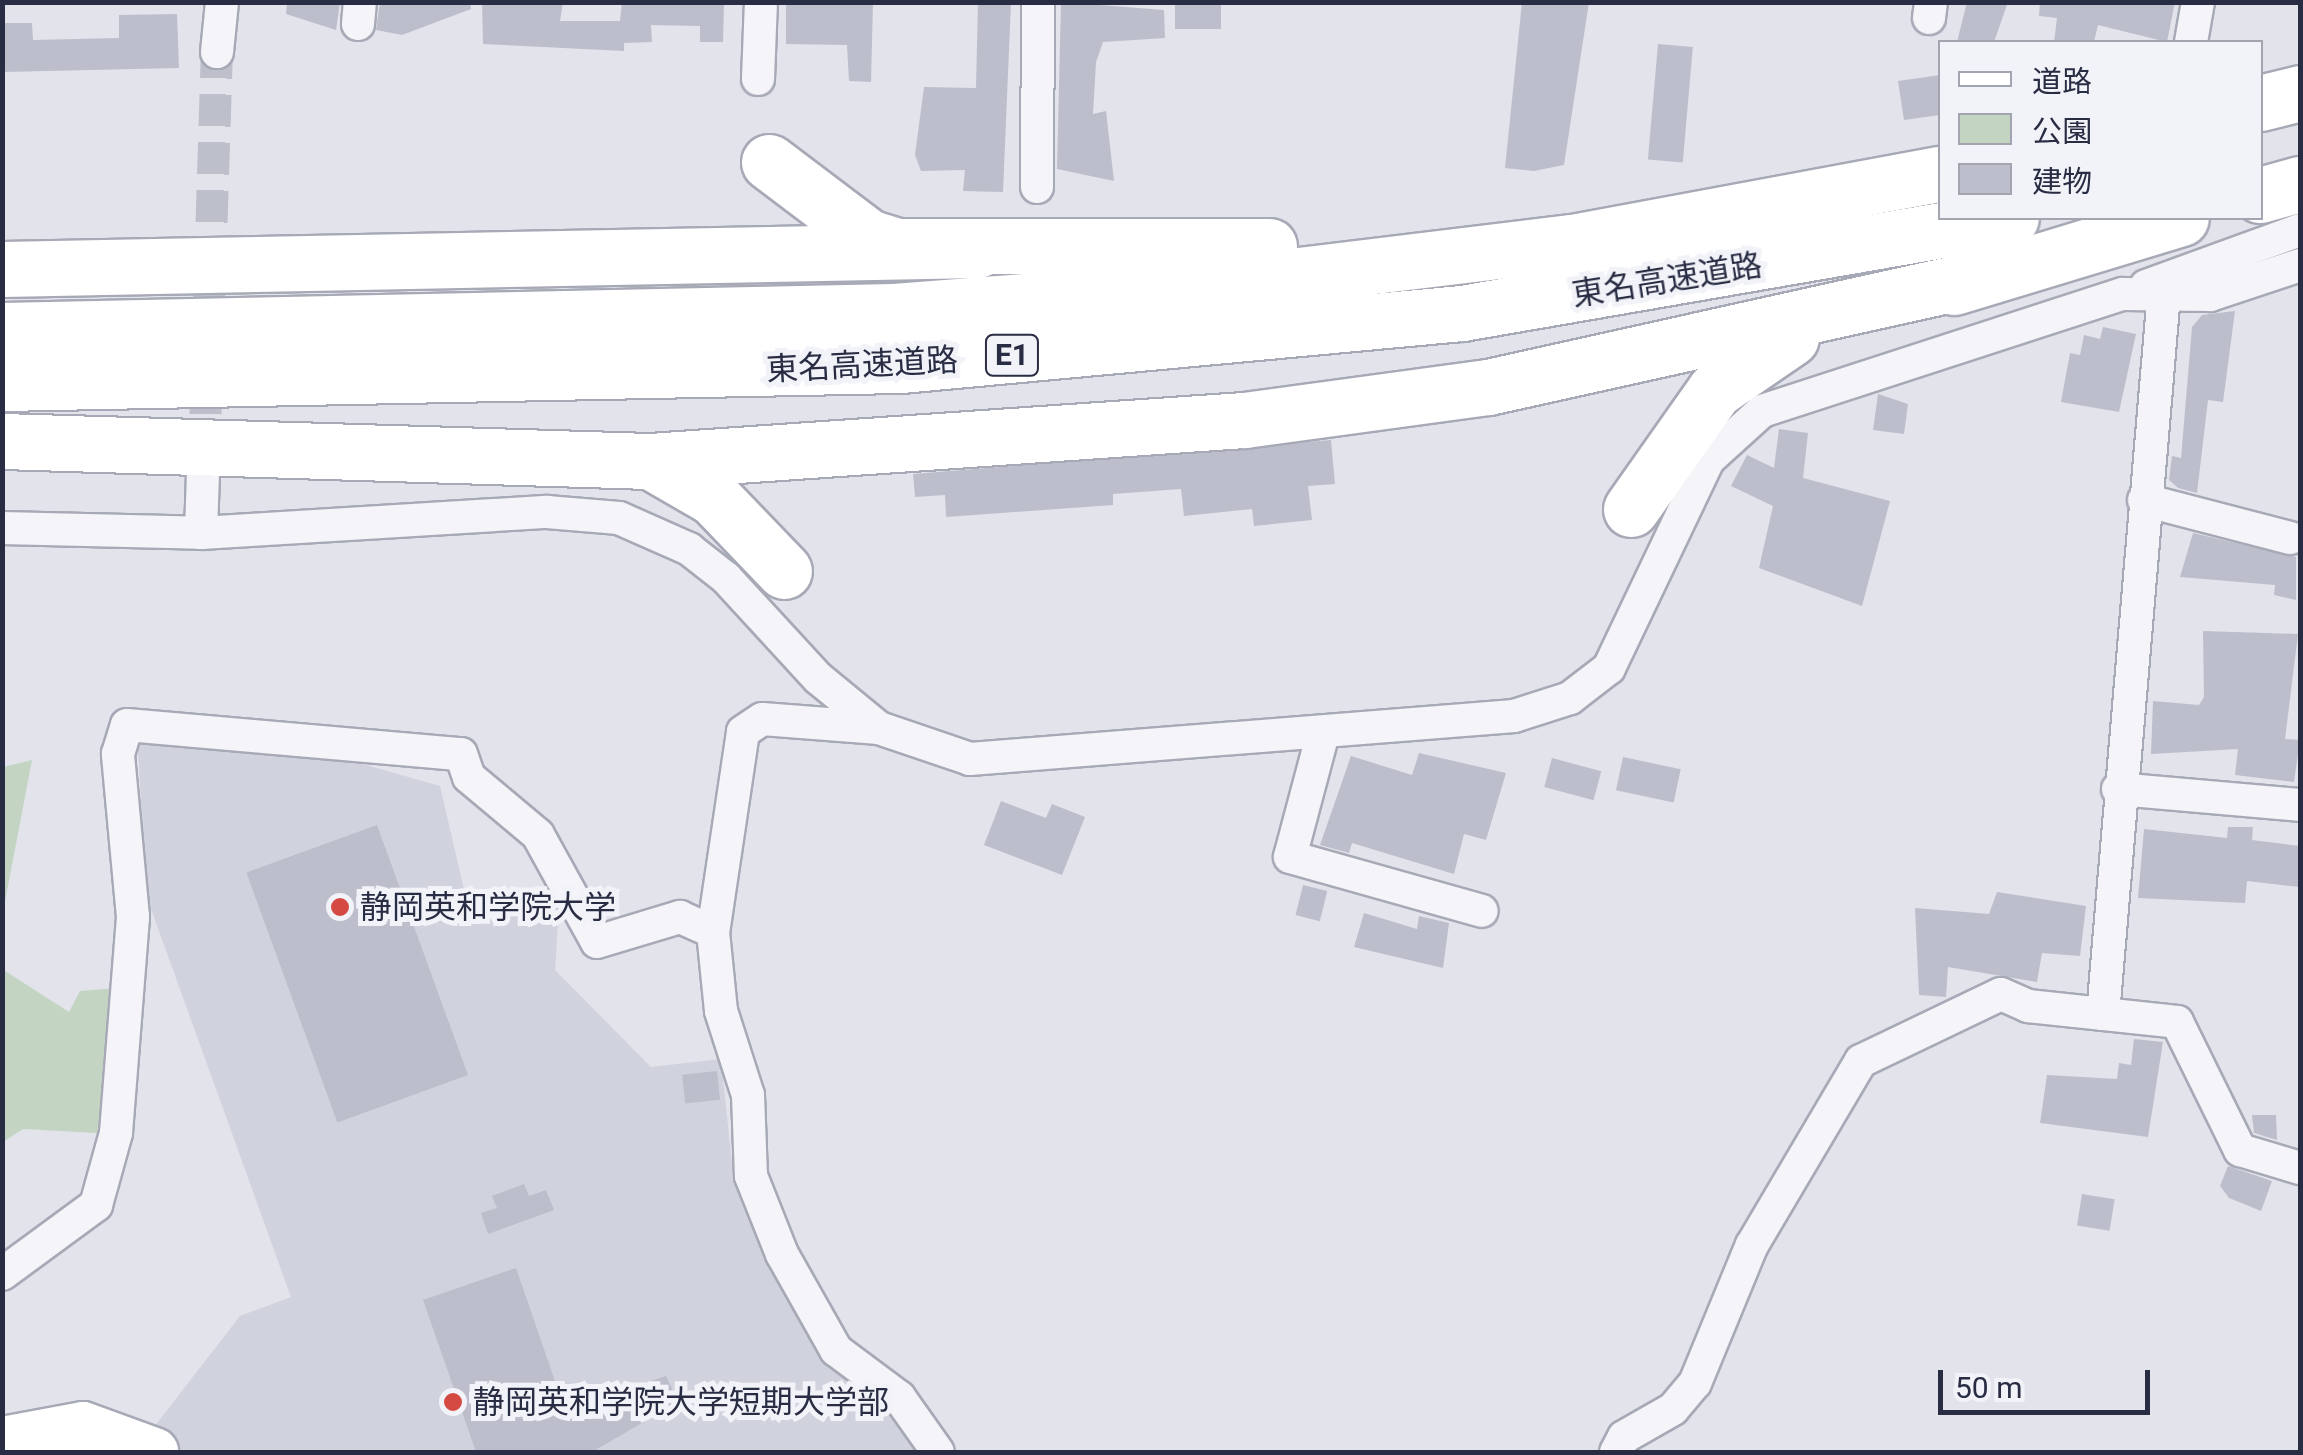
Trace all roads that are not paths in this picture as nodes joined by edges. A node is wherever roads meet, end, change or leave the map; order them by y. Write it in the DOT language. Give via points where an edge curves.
graph roads {
  1 [pos="222,2"];
  2 [pos="761,2"];
  3 [pos="1038,2"];
  4 [pos="2198,2"];
  5 [pos="2191,40"];
  6 [pos="217,52"];
  7 [pos="758,80"];
  8 [pos="2300,93"];
  9 [pos="2263,102"];
  10 [pos="2300,150"];
  11 [pos="2263,160"];
  12 [pos="769,162"];
  13 [pos="1938,174"];
  14 [pos="2300,184"];
  15 [pos="1037,188"];
  16 [pos="2263,194"];
  17 [pos="1710,219"];
  18 [pos="1999,220"];
  19 [pos="2174,220"];
  20 [pos="2300,230"];
  21 [pos="978,250"];
  22 [pos="2300,265"];
  23 [pos="2,269"];
  24 [pos="1987,276"];
  25 [pos="2123,294"];
  26 [pos="2164,294"];
  27 [pos="2,330"];
  28 [pos="2,383"];
  29 [pos="2,442"];
  30 [pos="650,461"];
  31 [pos="204,472"];
  32 [pos="2144,500"];
  33 [pos="1632,510"];
  34 [pos="2,528"];
  35 [pos="202,532"];
  36 [pos="2290,538"];
  37 [pos="784,571"];
  38 [pos="880,728"];
  39 [pos="1323,733"];
  40 [pos="2118,789"];
  41 [pos="2300,806"];
  42 [pos="1482,910"];
  43 [pos="713,932"];
  44 [pos="2103,1014"];
  45 [pos="2300,1168"];
  46 [pos="2,1274"];
  47 [pos="2,1441"];
  48 [pos="154,1452"];
  49 [pos="938,1452"];
  50 [pos="1616,1452"];
  1 -- 6 [label="street"];
  2 -- 7 [label="street"];
  3 -- 15 [label="street"];
  4 -- 5 [label="street"];
  8 -- 9 [label="highway"];
  10 -- 11 [label="highway"];
  12 -- 21 [label="highway" via="868,237"];
  13 -- 17 [label="highway, 東名高速道路 / E1"];
  14 -- 16 [label="highway"];
  17 -- 21 [label="highway" via="1390,242"];
  17 -- 27 [label="highway, 東名高速道路 / E1" via="1434,261 894,311"];
  18 -- 28 [label="highway, 東名高速道路 / E1" via="1462,313 939,362 559,378"];
  19 -- 24 [label="highway"];
  20 -- 25 [label="street"];
  21 -- 23 [label="highway"];
  22 -- 26 [label="street" via="2210,295"];
  24 -- 30 [label="highway" via="1450,392 1244,420"];
  24 -- 33 [label="highway" via="1807,330 1746,362 1686,425"];
  25 -- 26 [label="street"];
  25 -- 39 [label="street" via="1762,411 1708,460 1622,648 1570,698 1514,716"];
  26 -- 32 [label="street"];
  29 -- 30 [label="highway"];
  30 -- 37 [label="highway" via="714,498"];
  31 -- 35 [label="street"];
  32 -- 36 [label="street"];
  32 -- 40 [label="street"];
  34 -- 35 [label="street"];
  35 -- 38 [label="street" via="546,512 619,518 689,549 726,578 818,678"];
  38 -- 39 [label="street" via="939,754 1014,761"];
  38 -- 43 [label="street" via="762,719 743,732"];
  39 -- 42 [label="street" via="1290,857"];
  40 -- 41 [label="street"];
  40 -- 44 [label="street"];
  43 -- 46 [label="street" via="680,918 596,942 538,835 469,776 461,754 127,725 118,754 133,917 116,1133 96,1205"];
  43 -- 49 [label="street" via="721,1011 748,1094 752,1176 782,1254 836,1350 899,1398"];
  44 -- 45 [label="street" via="2177,1022 2240,1150"];
  44 -- 50 [label="street" via="2001,994 1861,1061 1752,1244 1695,1384 1624,1436"];
  47 -- 48 [label="street" via="83,1426"];
}
